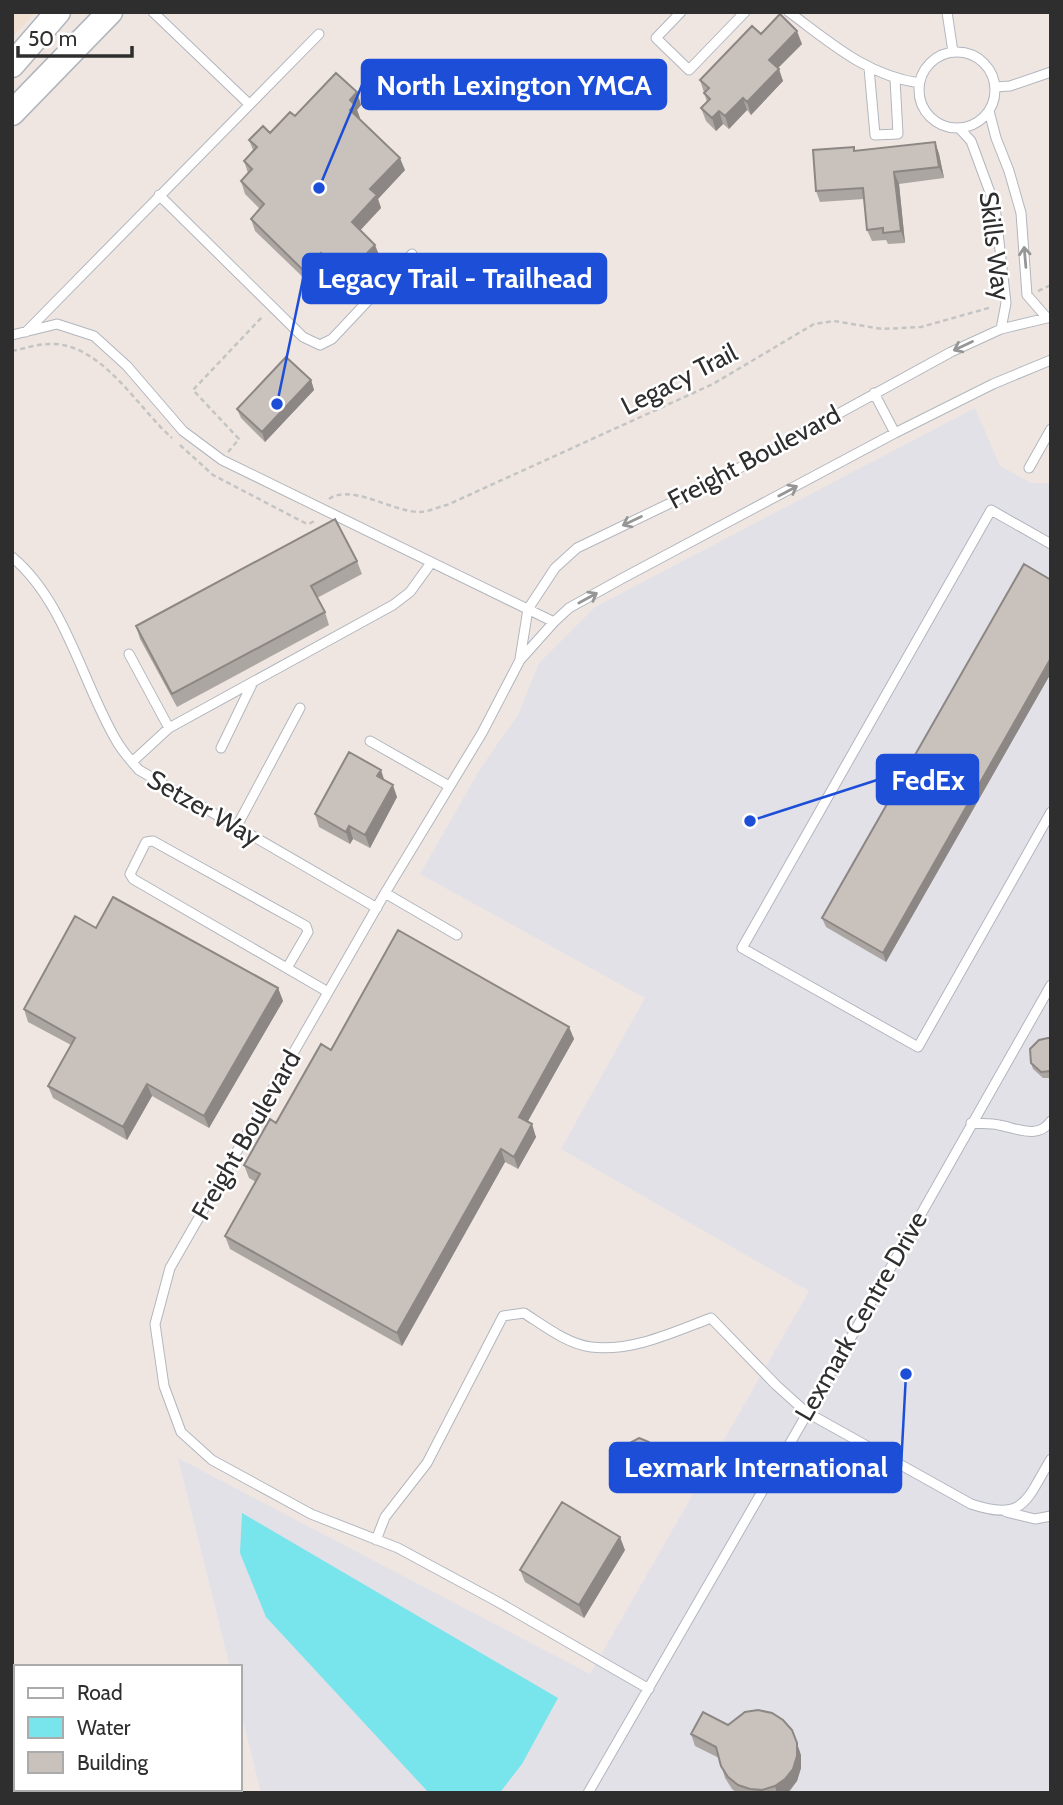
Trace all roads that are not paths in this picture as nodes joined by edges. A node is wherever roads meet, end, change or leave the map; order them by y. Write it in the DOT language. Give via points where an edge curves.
graph roads {
  1 [pos="58,12"];
  2 [pos="110,12"];
  3 [pos="153,12"];
  4 [pos="681,12"];
  5 [pos="745,12"];
  6 [pos="789,12"];
  7 [pos="947,12"];
  8 [pos="319,34"];
  9 [pos="953,52"];
  10 [pos="12,65"];
  11 [pos="869,68"];
  12 [pos="1051,72"];
  13 [pos="895,79"];
  14 [pos="919,83"];
  15 [pos="995,87"];
  16 [pos="249,104"];
  17 [pos="989,111"];
  18 [pos="12,113"];
  19 [pos="960,129"];
  20 [pos="159,195"];
  21 [pos="412,254"];
  22 [pos="1049,317"];
  23 [pos="1001,329"];
  24 [pos="26,332"];
  25 [pos="12,335"];
  26 [pos="1051,360"];
  27 [pos="874,393"];
  28 [pos="1051,429"];
  29 [pos="895,433"];
  30 [pos="1029,468"];
  31 [pos="1051,544"];
  32 [pos="12,557"];
  33 [pos="431,563"];
  34 [pos="528,609"];
  35 [pos="554,622"];
  36 [pos="128,654"];
  37 [pos="520,660"];
  38 [pos="254,680"];
  39 [pos="300,708"];
  40 [pos="169,728"];
  41 [pos="370,741"];
  42 [pos="221,748"];
  43 [pos="132,762"];
  44 [pos="449,786"];
  45 [pos="1051,812"];
  46 [pos="237,826"];
  47 [pos="385,893"];
  48 [pos="377,908"];
  49 [pos="457,935"];
  50 [pos="287,968"];
  51 [pos="1051,985"];
  52 [pos="328,992"];
  53 [pos="1051,1121"];
  54 [pos="971,1124"];
  55 [pos="806,1412"];
  56 [pos="1051,1459"];
  57 [pos="1001,1511"];
  58 [pos="1051,1516"];
  59 [pos="376,1541"];
  60 [pos="649,1689"];
  61 [pos="587,1793"];
  1 -- 10 [label="main road"];
  2 -- 18 [label="main road"];
  3 -- 16 [label="lane"];
  4 -- 5 [label="lane" via="656,38 689,70"];
  6 -- 11 [label="lane"];
  7 -- 9 [label="lane"];
  8 -- 16 [label="lane"];
  9 -- 14 [label="lane" via="933,60"];
  9 -- 15 [label="lane" via="979,59 988,67"];
  11 -- 13 [label="lane"];
  11 -- 13 [label="lane" via="875,135 898,134"];
  12 -- 15 [label="lane"];
  13 -- 14 [label="lane"];
  14 -- 19 [label="lane" via="921,105 928,116 937,124"];
  15 -- 17 [label="lane, Skills Way"];
  16 -- 20 [label="lane"];
  17 -- 19 [label="lane"];
  22 -- 17 [label="lane, Skills Way, one-way" via="1027,295 1021,214"];
  19 -- 23 [label="lane, Skills Way" via="971,141 995,206 1006,303"];
  20 -- 21 [label="lane" via="303,337 320,345 332,339"];
  20 -- 24 [label="lane"];
  22 -- 23 [label="lane, Freight Boulevard"];
  23 -- 27 [label="lane, Freight Boulevard, one-way"];
  24 -- 25 [label="lane"];
  24 -- 33 [label="lane" via="57,324 94,336 127,366 183,431 222,460"];
  26 -- 29 [label="lane, Freight Boulevard"];
  27 -- 29 [label="lane"];
  27 -- 34 [label="lane, Freight Boulevard, one-way" via="712,483 577,548 555,568"];
  28 -- 30 [label="lane"];
  35 -- 29 [label="lane, Freight Boulevard, one-way" via="612,584"];
  31 -- 45 [label="lane" via="991,510 743,948 918,1047"];
  32 -- 43 [label="lane, Setzer Way" via="48,599 116,741"];
  33 -- 34 [label="lane"];
  33 -- 38 [label="lane" via="410,592 393,605"];
  34 -- 35 [label="lane"];
  34 -- 37 [label="lane, Freight Boulevard"];
  35 -- 37 [label="lane, Freight Boulevard"];
  36 -- 40 [label="lane"];
  37 -- 44 [label="lane, Freight Boulevard"];
  38 -- 40 [label="lane"];
  38 -- 42 [label="lane"];
  39 -- 46 [label="lane"];
  40 -- 43 [label="lane"];
  41 -- 44 [label="lane"];
  43 -- 46 [label="lane, Setzer Way" via="164,786"];
  44 -- 47 [label="lane, Freight Boulevard"];
  46 -- 48 [label="lane, Setzer Way"];
  47 -- 48 [label="lane, Freight Boulevard"];
  47 -- 49 [label="lane"];
  48 -- 52 [label="lane, Freight Boulevard"];
  50 -- 50 [label="lane" via="133,879 130,874 146,842 153,841 306,926 308,932"];
  50 -- 52 [label="lane"];
  51 -- 54 [label="lane, Lexmark Centre Drive"];
  52 -- 59 [label="lane, Freight Boulevard" via="170,1268 155,1324 164,1386 181,1432 212,1460 311,1514"];
  53 -- 54 [label="lane" via="1047,1127 1024,1133 999,1125"];
  54 -- 55 [label="lane, Lexmark Centre Drive"];
  55 -- 57 [label="lane" via="971,1503"];
  55 -- 59 [label="lane" via="711,1318 623,1347 589,1347 559,1335 524,1312 503,1316 427,1464 386,1517"];
  55 -- 60 [label="lane, Lexmark Centre Drive"];
  56 -- 57 [label="lane" via="1024,1505"];
  57 -- 58 [label="lane" via="1035,1519"];
  59 -- 60 [label="lane, Freight Boulevard" via="398,1548 498,1602"];
  60 -- 61 [label="lane, Lexmark Centre Drive"];
}
